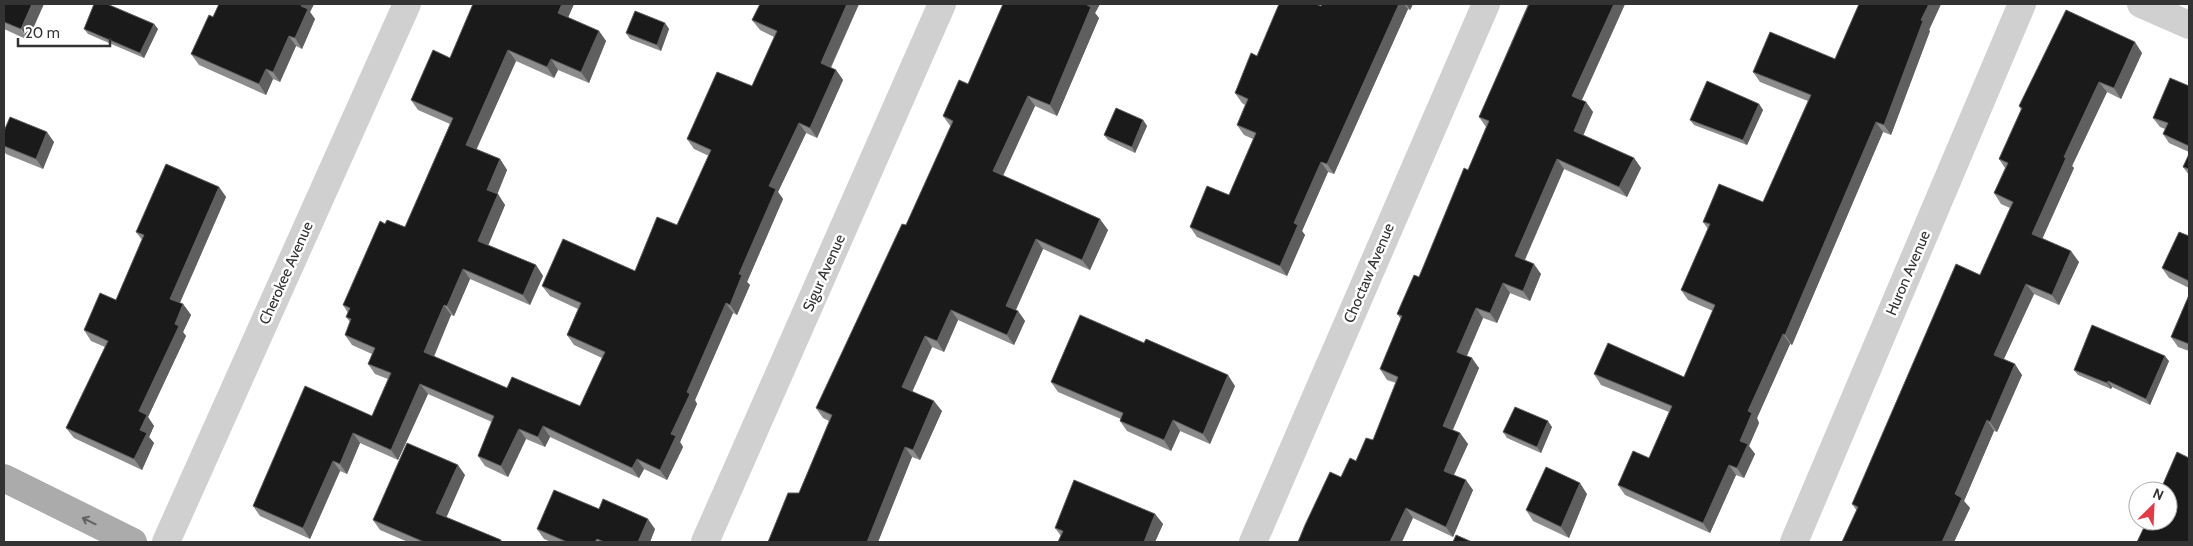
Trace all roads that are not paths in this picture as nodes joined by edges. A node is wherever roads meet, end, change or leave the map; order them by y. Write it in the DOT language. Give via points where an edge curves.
graph roads {
  1 [pos="407,4"];
  2 [pos="942,4"];
  3 [pos="1486,4"];
  4 [pos="2022,4"];
  5 [pos="2141,4"];
  6 [pos="2189,25"];
  7 [pos="4,478"];
  8 [pos="133,542"];
  9 [pos="166,542"];
  10 [pos="705,542"];
  11 [pos="1253,542"];
  12 [pos="1794,542"];
  1 -- 9 [label="street, Cherokee Avenue"];
  2 -- 10 [label="street, Sigur Avenue"];
  3 -- 11 [label="street, Choctaw Avenue"];
  4 -- 12 [label="street, Huron Avenue"];
  5 -- 6 [label="street"];
  8 -- 7 [label="main road, one-way"];
}
